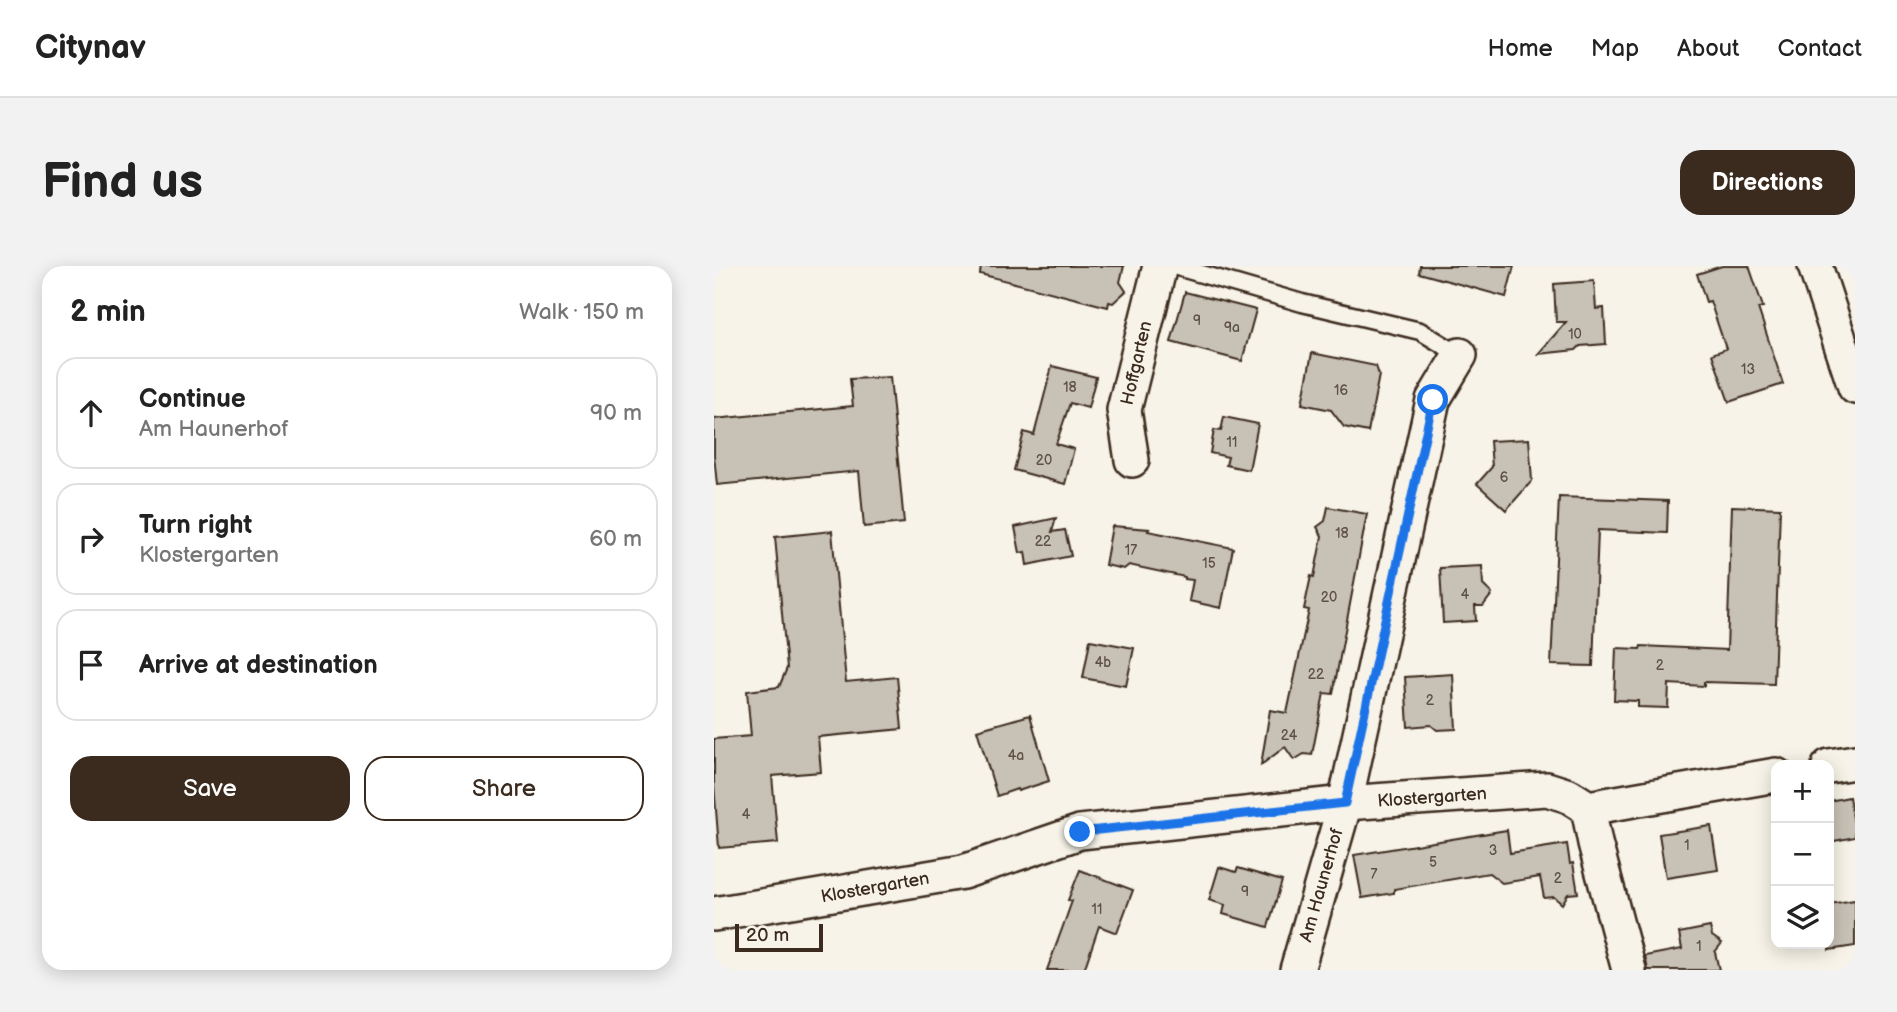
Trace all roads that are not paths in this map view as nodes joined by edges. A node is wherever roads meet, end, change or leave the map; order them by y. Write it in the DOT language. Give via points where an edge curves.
graph roads {
  1 [pos="1160,266"];
  2 [pos="1174,266"];
  3 [pos="1815,266"];
  4 [pos="1460,355"];
  5 [pos="1855,387"];
  6 [pos="1132,460"];
  7 [pos="1855,762"];
  8 [pos="1834,765"];
  9 [pos="1771,776"];
  10 [pos="1345,803"];
  11 [pos="1588,808"];
  12 [pos="714,914"];
  13 [pos="1297,970"];
  14 [pos="1629,970"];
  1 -- 6 [label="street, Hoffgarten" via="1124,410"];
  2 -- 4 [label="lane, Am Haunerhof" via="1420,331"];
  3 -- 5 [label="street"];
  4 -- 10 [label="street, Am Haunerhof" via="1433,400"];
  7 -- 8 [label="street"];
  9 -- 11 [label="street"];
  10 -- 11 [label="street, Klostergarten" via="1547,789"];
  10 -- 12 [label="street, Klostergarten" via="1080,832 963,872"];
  10 -- 13 [label="street, Am Haunerhof"];
  11 -- 14 [label="street"];
}
